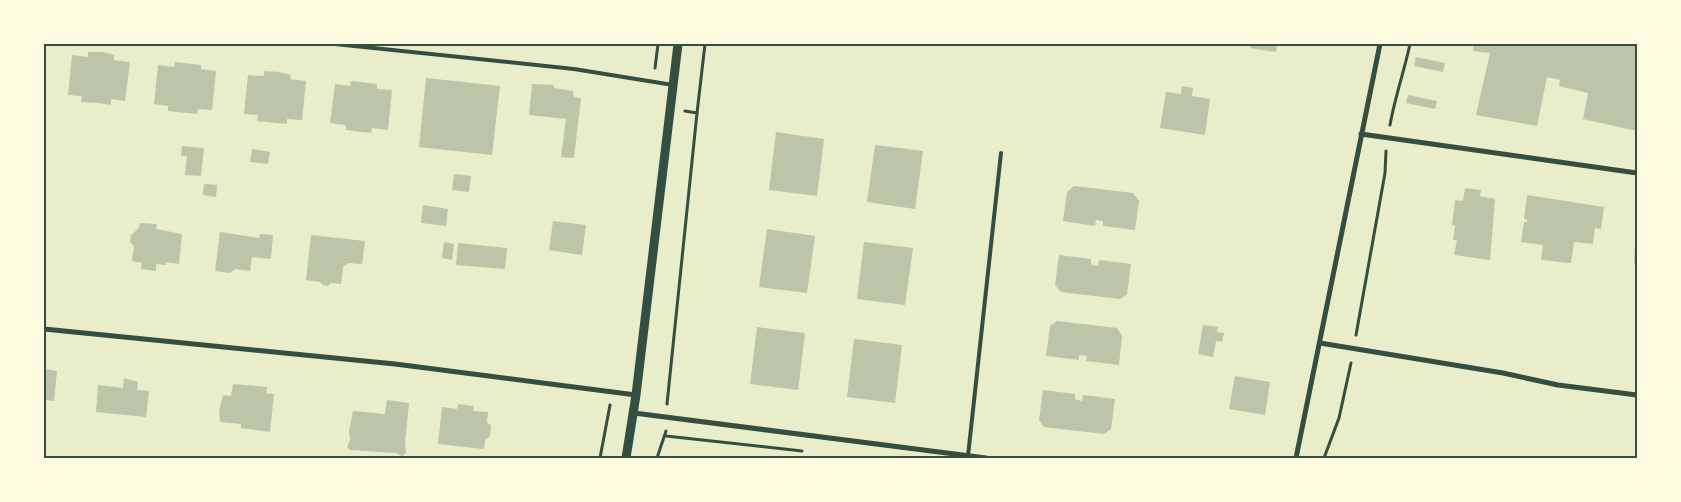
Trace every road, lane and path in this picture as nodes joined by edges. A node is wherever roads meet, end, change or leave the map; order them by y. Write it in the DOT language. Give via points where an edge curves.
graph roads {
  1 [pos="335,44"];
  2 [pos="678,44"];
  3 [pos="705,44"];
  4 [pos="1380,44"];
  5 [pos="1410,44"];
  6 [pos="673,85"];
  7 [pos="684,112"];
  8 [pos="697,112"];
  9 [pos="1361,134"];
  10 [pos="1388,138"];
  11 [pos="1000,153"];
  12 [pos="1637,173"];
  13 [pos="44,329"];
  14 [pos="1320,343"];
  15 [pos="1353,349"];
  16 [pos="612,392"];
  17 [pos="636,395"];
  18 [pos="1637,395"];
  19 [pos="634,412"];
  20 [pos="667,417"];
  21 [pos="666,436"];
  22 [pos="803,452"];
  23 [pos="968,456"];
  24 [pos="600,458"];
  25 [pos="626,458"];
  26 [pos="657,458"];
  27 [pos="986,458"];
  28 [pos="1296,458"];
  29 [pos="1324,458"];
  1 -- 6 [label="lane" via="574,69"];
  2 -- 6 [label="street"];
  3 -- 8 [label="path"];
  4 -- 9 [label="street"];
  5 -- 10 [label="path"];
  6 -- 17 [label="street"];
  7 -- 8 [label="path"];
  8 -- 20 [label="path"];
  9 -- 10 [label="street"];
  9 -- 14 [label="street"];
  10 -- 12 [label="street"];
  10 -- 15 [label="path" via="1385,173"];
  11 -- 23 [label="lane"];
  13 -- 16 [label="street" via="395,364"];
  14 -- 15 [label="street"];
  14 -- 28 [label="street"];
  15 -- 18 [label="street" via="1503,372 1558,385"];
  15 -- 29 [label="path" via="1340,418"];
  16 -- 17 [label="street"];
  16 -- 24 [label="path"];
  17 -- 19 [label="street"];
  19 -- 20 [label="street"];
  19 -- 25 [label="street"];
  20 -- 21 [label="path"];
  20 -- 23 [label="street"];
  21 -- 22 [label="path"];
  21 -- 26 [label="path"];
  23 -- 27 [label="street"];
}
